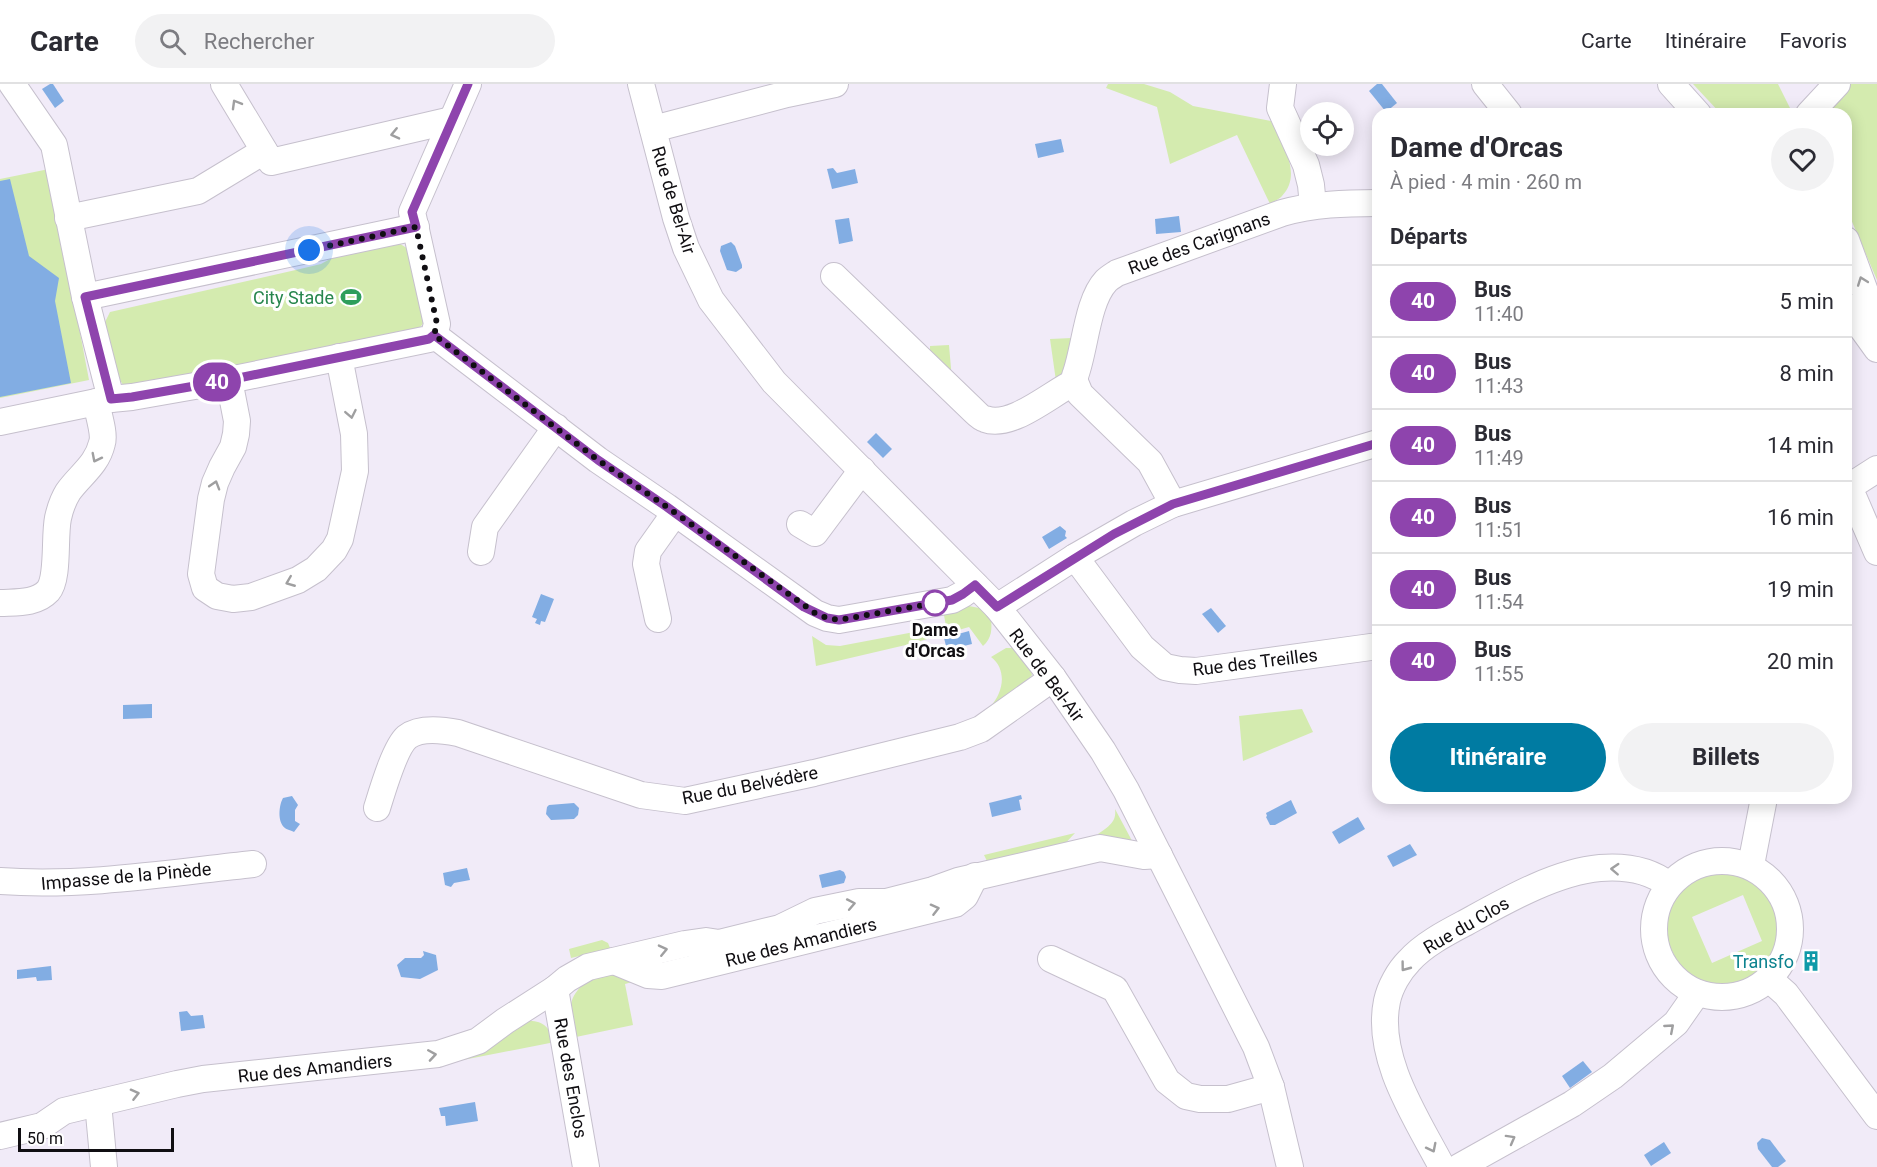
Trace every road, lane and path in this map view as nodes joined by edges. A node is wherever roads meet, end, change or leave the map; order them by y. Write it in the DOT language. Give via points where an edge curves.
graph roads {
  1 [pos="12,84"];
  2 [pos="224,84"];
  3 [pos="468,84"];
  4 [pos="641,84"];
  5 [pos="835,84"];
  6 [pos="1283,84"];
  7 [pos="1485,84"];
  8 [pos="1671,84"];
  9 [pos="1837,84"];
  10 [pos="1504,108"];
  11 [pos="1693,108"];
  12 [pos="1815,108"];
  13 [pos="452,120"];
  14 [pos="653,129"];
  15 [pos="264,152"];
  16 [pos="1372,203"];
  17 [pos="1313,206"];
  18 [pos="68,218"];
  19 [pos="416,227"];
  20 [pos="1852,256"];
  21 [pos="834,276"];
  22 [pos="85,297"];
  23 [pos="1852,314"];
  24 [pos="1877,324"];
  25 [pos="434,335"];
  26 [pos="1877,349"];
  27 [pos="339,357"];
  28 [pos="229,380"];
  29 [pos="1075,382"];
  30 [pos="104,401"];
  31 [pos="0,422"];
  32 [pos="556,427"];
  33 [pos="1372,444"];
  34 [pos="1877,469"];
  35 [pos="862,470"];
  36 [pos="1852,486"];
  37 [pos="1852,495"];
  38 [pos="1173,504"];
  39 [pos="675,513"];
  40 [pos="800,524"];
  41 [pos="481,552"];
  42 [pos="1877,552"];
  43 [pos="1075,557"];
  44 [pos="975,585"];
  45 [pos="0,603"];
  46 [pos="997,607"];
  47 [pos="658,619"];
  48 [pos="1372,647"];
  49 [pos="1053,678"];
  50 [pos="1763,804"];
  51 [pos="377,808"];
  52 [pos="1159,855"];
  53 [pos="253,864"];
  54 [pos="1751,865"];
  55 [pos="0,881"];
  56 [pos="1669,885"];
  57 [pos="1051,959"];
  58 [pos="1769,979"];
  59 [pos="555,989"];
  60 [pos="1697,993"];
  61 [pos="1271,1087"];
  62 [pos="98,1103"];
  63 [pos="1877,1116"];
  64 [pos="0,1136"];
  65 [pos="104,1167"];
  66 [pos="586,1167"];
  67 [pos="1290,1167"];
  68 [pos="1442,1167"];
  69 [pos="1459,1167"];
  1 -- 18 [label="street" via="54,145"];
  15 -- 2 [label="street, one-way"];
  3 -- 13 [label="street"];
  4 -- 14 [label="street, Rue de Bel-Air"];
  5 -- 14 [label="street"];
  6 -- 17 [label="street" via="1280,108 1306,165"];
  7 -- 10 [label="street"];
  8 -- 11 [label="street"];
  9 -- 12 [label="street"];
  13 -- 15 [label="street, one-way" via="271,162"];
  13 -- 19 [label="street" via="412,212"];
  14 -- 35 [label="street, Rue de Bel-Air" via="686,248 711,300 774,382"];
  15 -- 18 [label="street" via="198,191"];
  16 -- 17 [label="street, Rue des Carignans"];
  17 -- 29 [label="street, Rue des Carignans" via="1282,213 1133,266 1106,281 1093,304"];
  18 -- 22 [label="street"];
  19 -- 22 [label="street"];
  19 -- 25 [label="street" via="437,324"];
  24 -- 20 [label="street, one-way"];
  21 -- 29 [label="street" via="984,419 1010,419"];
  22 -- 30 [label="street"];
  23 -- 26 [label="street"];
  25 -- 27 [label="street"];
  25 -- 32 [label="street"];
  27 -- 28 [label="street"];
  27 -- 28 [label="street, one-way" via="354,434 355,471 340,539 321,564 298,580 251,597 233,599 217,596 205,588 201,574 211,499 236,434"];
  28 -- 30 [label="street"];
  29 -- 38 [label="street" via="1080,394 1150,462"];
  30 -- 31 [label="street"];
  30 -- 45 [label="street, one-way" via="103,441 96,460 62,505 50,589 41,598"];
  32 -- 39 [label="street"];
  32 -- 41 [label="street" via="485,527"];
  33 -- 38 [label="street"];
  34 -- 36 [label="street"];
  35 -- 40 [label="street" via="815,533"];
  35 -- 44 [label="street, Rue de Bel-Air"];
  37 -- 42 [label="street"];
  38 -- 43 [label="street"];
  39 -- 44 [label="street" via="804,607 827,618 839,620 952,600"];
  39 -- 47 [label="street" via="646,555"];
  43 -- 46 [label="street"];
  43 -- 48 [label="street, Rue des Treilles" via="1142,647 1165,667 1196,671"];
  44 -- 46 [label="street, Rue de Bel-Air"];
  46 -- 49 [label="street, Rue de Bel-Air"];
  49 -- 51 [label="street, Rue du Belvédère" via="981,729 814,773 686,801 641,795 458,733 415,733 407,736 399,748"];
  49 -- 52 [label="street, Rue de Bel-Air" via="1103,751"];
  50 -- 54 [label="street"];
  59 -- 52 [label="street, Rue des Amandiers, one-way" via="588,967 685,944 719,943 780,928 815,911 859,902 886,902 975,876 1100,848"];
  52 -- 61 [label="street, Rue de Bel-Air" via="1256,1047"];
  53 -- 55 [label="street, Impasse de la Pinède" via="65,883"];
  54 -- 56 [label="street" via="1713,861 1681,874"];
  54 -- 58 [label="street" via="1777,887 1791,923 1790,943 1782,963"];
  56 -- 60 [label="street" via="1656,913 1655,943 1672,975"];
  56 -- 68 [label="street, Rue du Clos, one-way" via="1649,873 1602,868 1548,882 1446,934 1409,961 1387,1000 1387,1044 1401,1089"];
  57 -- 61 [label="street" via="1115,989 1167,1081 1185,1096 1228,1098"];
  58 -- 60 [label="street" via="1736,996"];
  58 -- 63 [label="street" via="1786,994"];
  62 -- 59 [label="street, Rue des Amandiers, one-way" via="203,1079 438,1054 478,1041"];
  59 -- 66 [label="street, Rue des Enclos"];
  69 -- 60 [label="street, one-way" via="1572,1104 1613,1076 1677,1023"];
  61 -- 67 [label="street, Rue de Bel-Air"];
  62 -- 64 [label="street, Rue des Amandiers" via="64,1111 42,1126"];
  62 -- 65 [label="street"];
}
